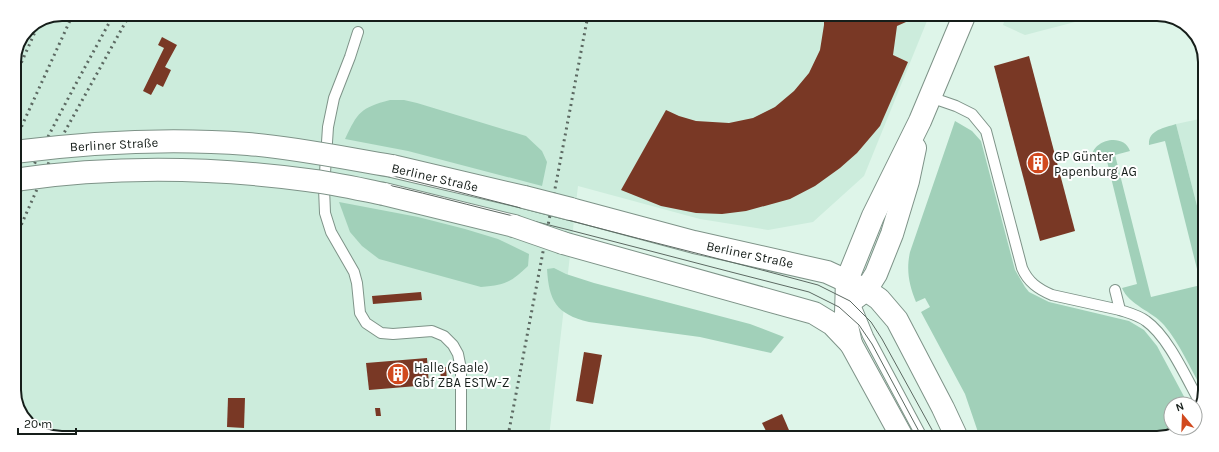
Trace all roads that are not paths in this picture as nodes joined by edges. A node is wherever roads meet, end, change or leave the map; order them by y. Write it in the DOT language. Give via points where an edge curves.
graph roads {
  1 [pos="962,21"];
  2 [pos="358,32"];
  3 [pos="930,97"];
  4 [pos="21,151"];
  5 [pos="21,179"];
  6 [pos="1115,290"];
  7 [pos="853,293"];
  8 [pos="1120,310"];
  9 [pos="814,313"];
  10 [pos="852,344"];
  11 [pos="1196,396"];
  12 [pos="461,431"];
  13 [pos="899,431"];
  14 [pos="919,431"];
  15 [pos="954,431"];
  1 -- 3 [label="street"];
  2 -- 12 [label="lane" via="334,98 328,127 325,213 331,232 354,272 360,313 366,324 381,332 393,334 432,330 444,336 453,345 461,369"];
  3 -- 7 [label="street" via="920,121 901,207 892,234 876,274"];
  3 -- 8 [label="lane" via="972,114 986,131 1022,268 1029,282 1052,295"];
  4 -- 7 [label="street, Berliner Straße, bridge" via="113,142 188,141 248,144 314,152 392,166 524,197 694,242 827,272"];
  5 -- 9 [label="street, Berliner Straße, bridge" via="109,171 183,170 308,180 384,194 514,226 563,244"];
  6 -- 8 [label="lane"];
  7 -- 9 [label="street, Berliner Straße" via="829,310"];
  7 -- 10 [label="street" via="848,326"];
  7 -- 14 [label="lane" via="868,336"];
  7 -- 15 [label="street" via="878,299 897,320"];
  8 -- 11 [label="lane" via="1146,321 1156,331 1171,351"];
  9 -- 10 [label="street, Berliner Straße" via="832,324"];
  10 -- 13 [label="street"];
}
